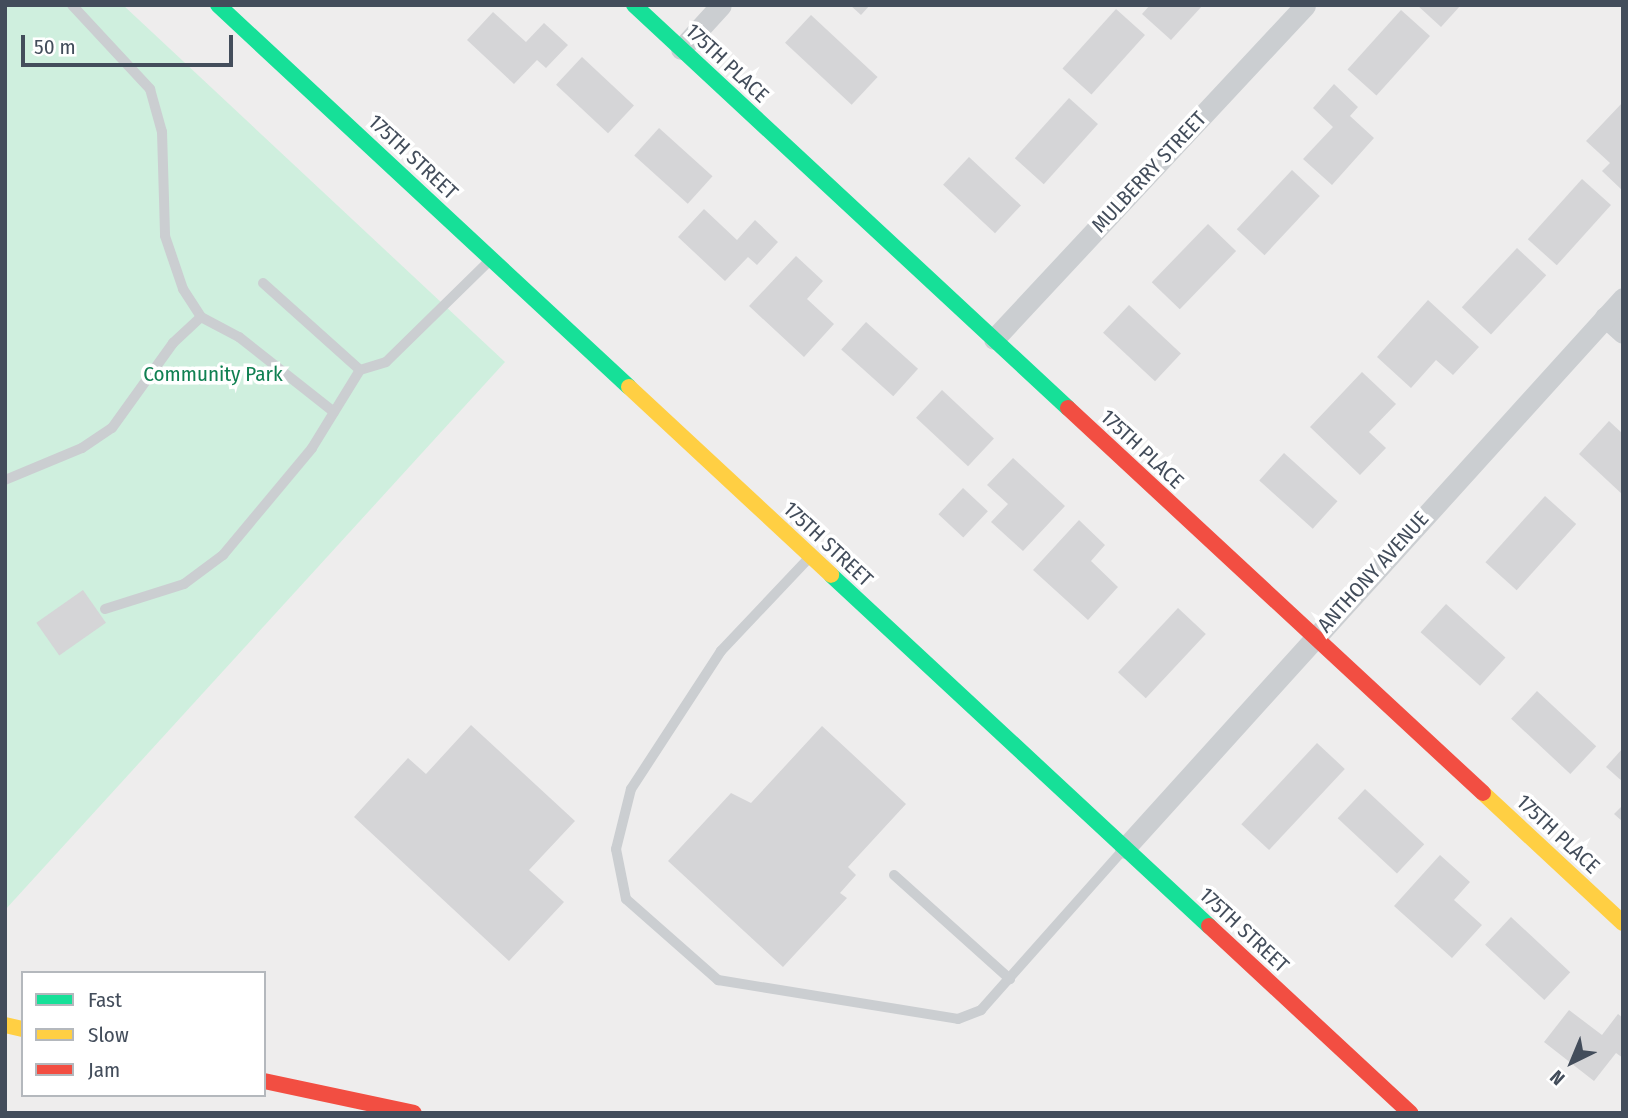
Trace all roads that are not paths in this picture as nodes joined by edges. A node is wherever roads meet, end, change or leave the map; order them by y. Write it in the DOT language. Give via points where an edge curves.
graph roads {
  1 [pos="72,5"];
  2 [pos="218,5"];
  3 [pos="634,5"];
  4 [pos="721,5"];
  5 [pos="1305,5"];
  6 [pos="681,49"];
  7 [pos="492,258"];
  8 [pos="263,283"];
  9 [pos="1623,298"];
  10 [pos="201,317"];
  11 [pos="1605,317"];
  12 [pos="1623,333"];
  13 [pos="994,339"];
  14 [pos="360,370"];
  15 [pos="334,412"];
  16 [pos="5,480"];
  17 [pos="811,556"];
  18 [pos="105,609"];
  19 [pos="1313,638"];
  20 [pos="1125,848"];
  21 [pos="894,875"];
  22 [pos="1623,923"];
  23 [pos="1010,979"];
  24 [pos="266,1081"];
  25 [pos="414,1113"];
  26 [pos="1410,1113"];
  1 -- 10 [label="lane" via="150,89 162,132 165,236 183,289"];
  2 -- 7 [label="main road, 175TH STREET"];
  3 -- 6 [label="main road, 175TH PLACE"];
  4 -- 6 [label="street"];
  5 -- 13 [label="street, MULBERRY STREET"];
  6 -- 13 [label="main road, 175TH PLACE"];
  7 -- 14 [label="lane" via="386,362"];
  7 -- 17 [label="main road, 175TH STREET"];
  8 -- 14 [label="lane"];
  9 -- 11 [label="street, ANTHONY AVENUE"];
  10 -- 15 [label="lane" via="239,337"];
  10 -- 16 [label="lane" via="173,343 112,428 82,448"];
  11 -- 12 [label="street"];
  11 -- 19 [label="street, ANTHONY AVENUE"];
  13 -- 19 [label="main road, 175TH PLACE"];
  14 -- 15 [label="lane"];
  15 -- 18 [label="lane" via="249,528 203,573 164,593"];
  17 -- 20 [label="main road, 175TH STREET"];
  17 -- 23 [label="lane" via="721,650 631,789 616,849 626,899 718,980 958,1019 981,1010"];
  19 -- 20 [label="street, ANTHONY AVENUE"];
  19 -- 22 [label="main road, 175TH PLACE"];
  20 -- 23 [label="lane"];
  20 -- 26 [label="main road, 175TH STREET"];
  21 -- 23 [label="lane"];
  24 -- 25 [label="main road"];
}
